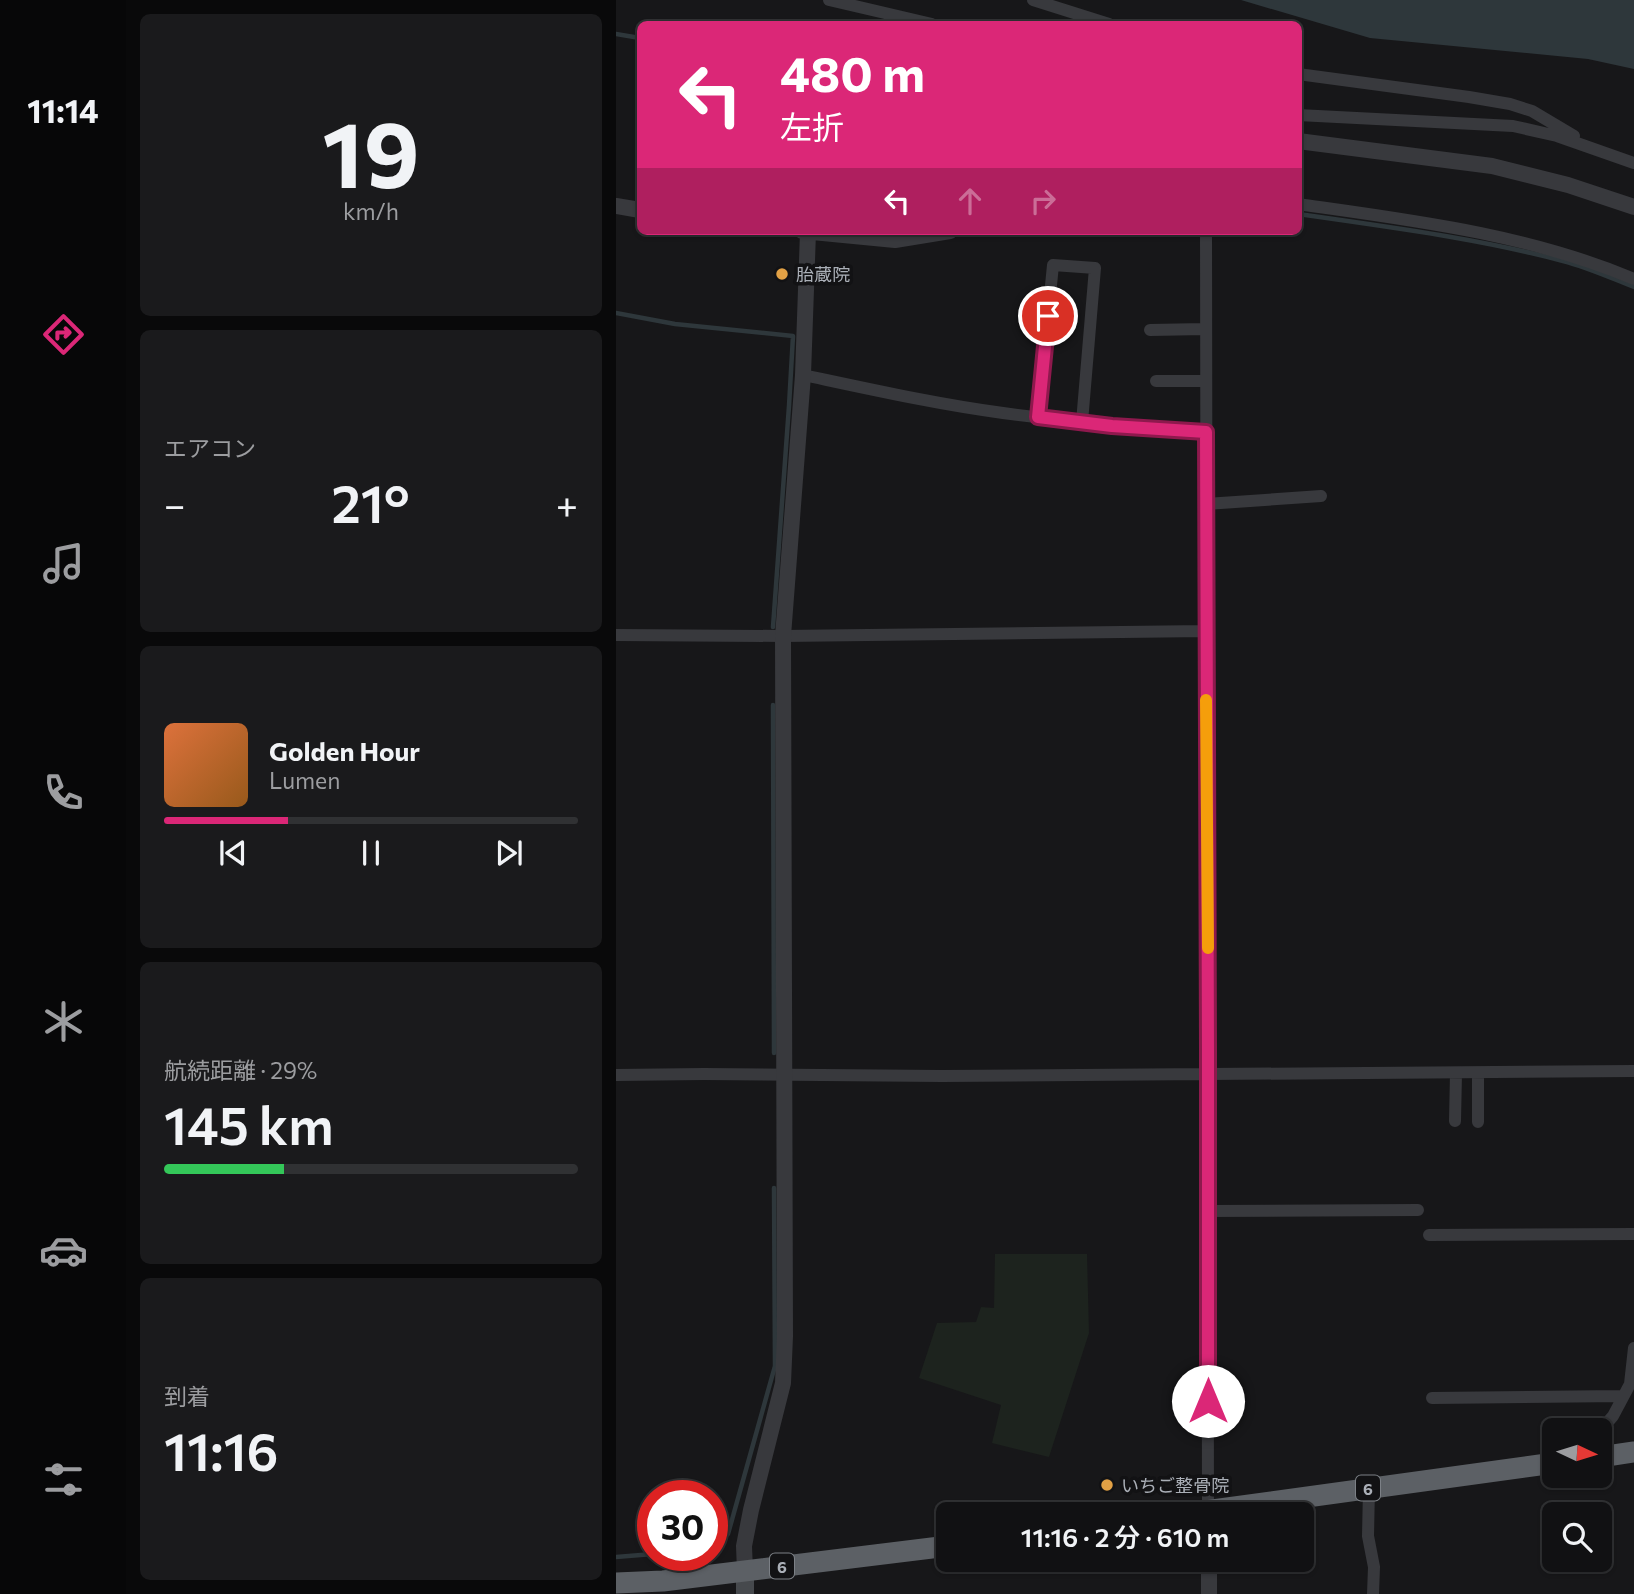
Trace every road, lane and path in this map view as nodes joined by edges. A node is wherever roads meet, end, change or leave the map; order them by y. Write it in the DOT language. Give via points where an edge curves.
graph roads {
  1 [pos="829,0"];
  2 [pos="1033,0"];
  3 [pos="1062,4"];
  4 [pos="919,21"];
  5 [pos="1102,21"];
  6 [pos="1302,75"];
  7 [pos="1302,115"];
  8 [pos="1302,142"];
  9 [pos="1601,151"];
  10 [pos="1634,163"];
  11 [pos="1302,205"];
  12 [pos="616,206"];
  13 [pos="1634,207"];
  14 [pos="637,210"];
  15 [pos="808,235"];
  16 [pos="841,235"];
  17 [pos="926,235"];
  18 [pos="1206,235"];
  19 [pos="1634,279"];
  20 [pos="1205,329"];
  21 [pos="1150,330"];
  22 [pos="803,376"];
  23 [pos="1156,381"];
  24 [pos="1206,381"];
  25 [pos="1038,417"];
  26 [pos="1082,422"];
  27 [pos="1206,432"];
  28 [pos="1321,496"];
  29 [pos="1206,504"];
  30 [pos="1206,631"];
  31 [pos="616,635"];
  32 [pos="783,636"];
  33 [pos="1634,1071"];
  34 [pos="1456,1073"];
  35 [pos="1478,1073"];
  36 [pos="616,1075"];
  37 [pos="784,1075"];
  38 [pos="1208,1075"];
  39 [pos="1455,1121"];
  40 [pos="1478,1122"];
  41 [pos="1418,1210"];
  42 [pos="1207,1211"];
  43 [pos="1634,1234"];
  44 [pos="1429,1235"];
  45 [pos="1634,1348"];
  46 [pos="1623,1396"];
  47 [pos="1432,1398"];
  48 [pos="1611,1418"];
  49 [pos="1634,1452"];
  50 [pos="1612,1455"];
  51 [pos="1542,1465"];
  52 [pos="1369,1488"];
  53 [pos="1208,1502"];
  54 [pos="1275,1502"];
  55 [pos="936,1548"];
  56 [pos="745,1570"];
  57 [pos="1209,1572"];
  58 [pos="616,1583"];
  59 [pos="745,1594"];
  60 [pos="1209,1594"];
  61 [pos="1373,1594"];
  1 -- 4 [label="street"];
  2 -- 3 [label="street"];
  3 -- 5 [label="street"];
  6 -- 9 [label="street" via="1510,104 1532,111"];
  7 -- 9 [label="street" via="1513,126"];
  8 -- 13 [label="street" via="1492,166"];
  9 -- 10 [label="street"];
  11 -- 19 [label="street" via="1538,246"];
  12 -- 14 [label="street"];
  15 -- 22 [label="street"];
  16 -- 17 [label="street" via="895,240"];
  18 -- 20 [label="street"];
  20 -- 21 [label="street"];
  20 -- 24 [label="street"];
  22 -- 25 [label="street"];
  22 -- 32 [label="street"];
  23 -- 24 [label="street"];
  24 -- 27 [label="street"];
  25 -- 26 [label="street"];
  25 -- 26 [label="street" via="1053,265 1095,268"];
  26 -- 27 [label="street"];
  27 -- 29 [label="street"];
  28 -- 29 [label="street"];
  29 -- 30 [label="street"];
  30 -- 32 [label="street"];
  30 -- 38 [label="street"];
  31 -- 32 [label="street"];
  32 -- 37 [label="street"];
  33 -- 35 [label="street"];
  34 -- 35 [label="street"];
  34 -- 38 [label="street"];
  34 -- 39 [label="street"];
  35 -- 40 [label="street"];
  36 -- 37 [label="street"];
  37 -- 38 [label="street"];
  37 -- 56 [label="street" via="783,1383 751,1510"];
  38 -- 42 [label="street"];
  41 -- 42 [label="street"];
  42 -- 53 [label="street"];
  43 -- 44 [label="street"];
  45 -- 46 [label="street" via="1630,1384"];
  46 -- 47 [label="street"];
  46 -- 48 [label="street"];
  49 -- 50 [label="highway"];
  51 -- 52 [label="highway, 6"];
  52 -- 54 [label="highway, 6"];
  52 -- 61 [label="street"];
  55 -- 56 [label="highway, 6"];
  56 -- 58 [label="highway, 6"];
  56 -- 59 [label="main road"];
  57 -- 60 [label="street"];
}
